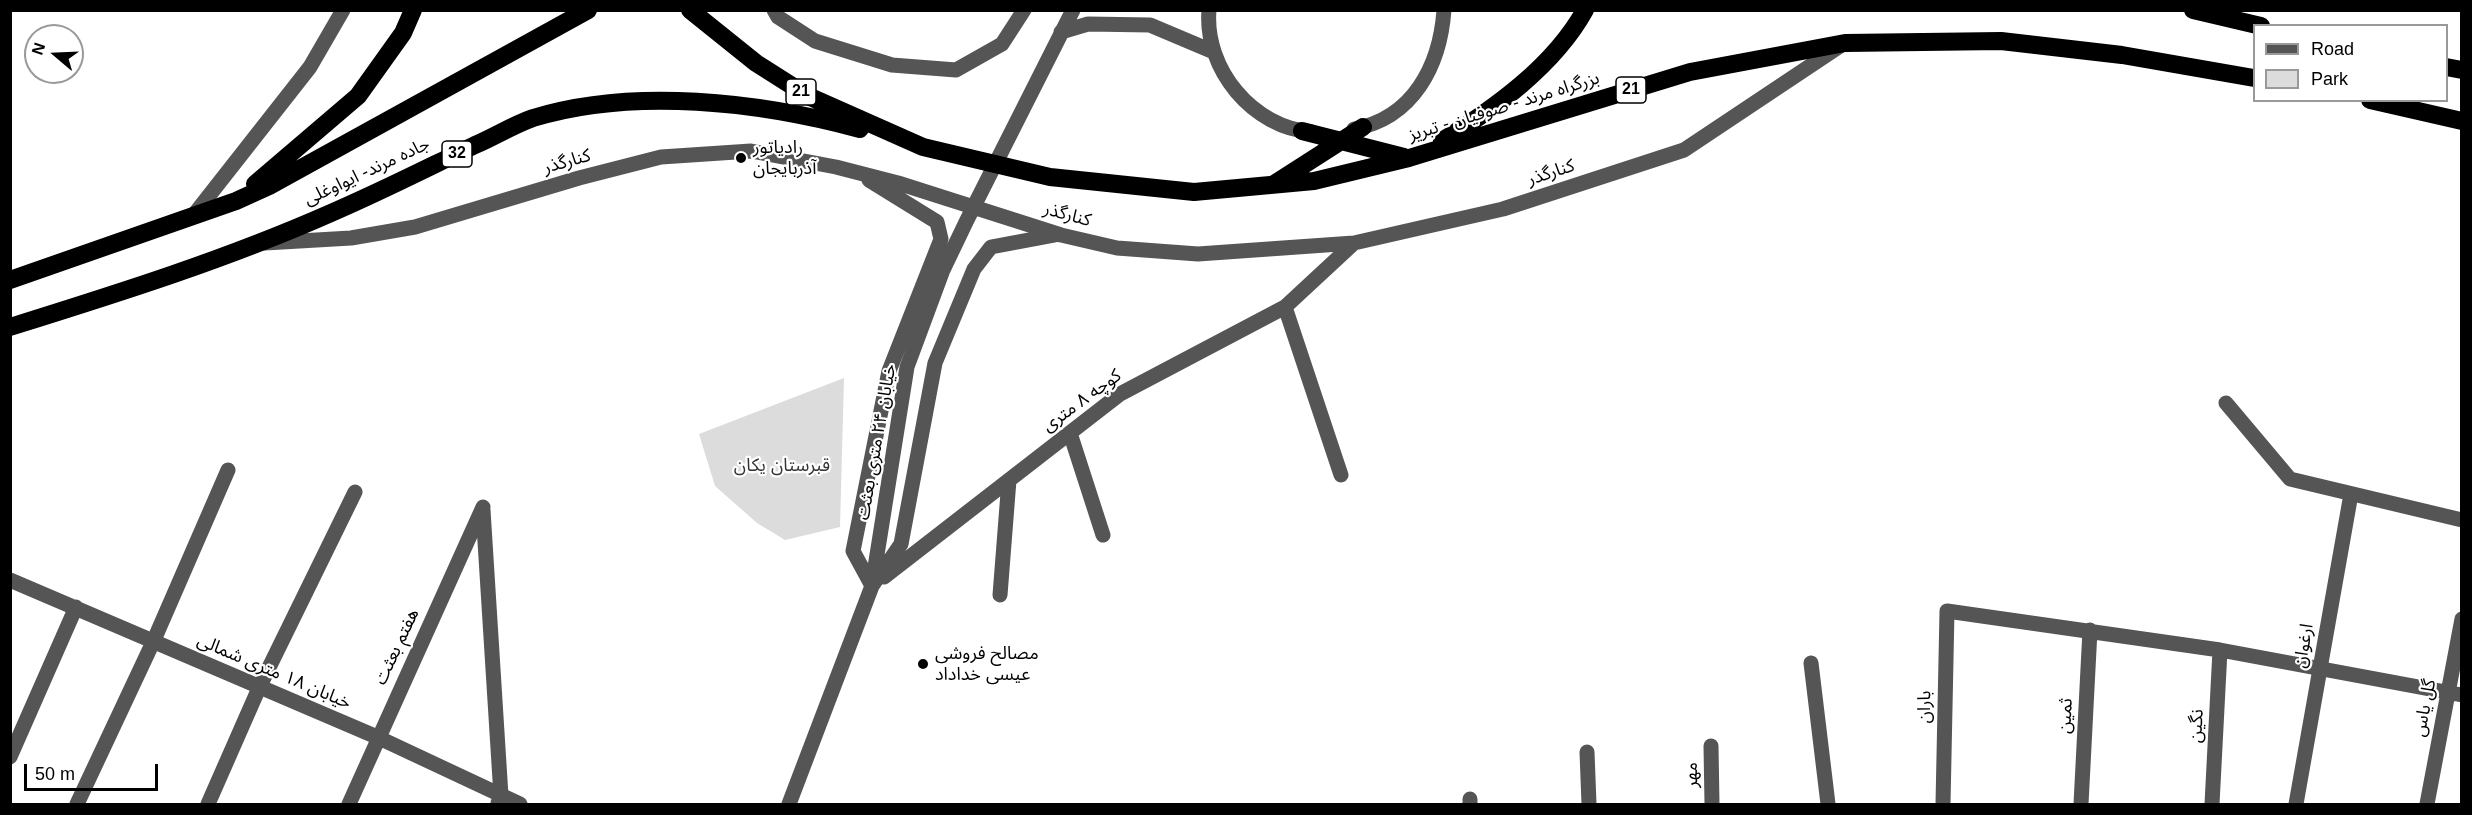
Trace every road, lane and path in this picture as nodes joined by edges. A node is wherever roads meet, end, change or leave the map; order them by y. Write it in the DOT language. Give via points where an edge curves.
graph roads {
  1 [pos="343,10"];
  2 [pos="413,10"];
  3 [pos="588,10"];
  4 [pos="774,10"];
  5 [pos="1024,10"];
  6 [pos="1073,10"];
  7 [pos="1209,10"];
  8 [pos="1444,10"];
  9 [pos="1585,10"];
  10 [pos="2193,10"];
  11 [pos="691,12"];
  12 [pos="2253,24"];
  13 [pos="1061,32"];
  14 [pos="1845,43"];
  15 [pos="1214,52"];
  16 [pos="2253,78"];
  17 [pos="2379,102"];
  18 [pos="2462,121"];
  19 [pos="1363,127"];
  20 [pos="1302,131"];
  21 [pos="1340,142"];
  22 [pos="922,147"];
  23 [pos="1409,158"];
  24 [pos="859,173"];
  25 [pos="1270,186"];
  26 [pos="236,201"];
  27 [pos="193,216"];
  28 [pos="1061,234"];
  29 [pos="1354,243"];
  30 [pos="253,244"];
  31 [pos="10,280"];
  32 [pos="1285,307"];
  33 [pos="10,327"];
  34 [pos="2226,403"];
  35 [pos="1070,433"];
  36 [pos="228,470"];
  37 [pos="1341,475"];
  38 [pos="1008,480"];
  39 [pos="355,492"];
  40 [pos="2351,494"];
  41 [pos="2462,520"];
  42 [pos="1103,535"];
  43 [pos="11,583"];
  44 [pos="873,586"];
  45 [pos="1000,594"];
  46 [pos="76,608"];
  47 [pos="2462,619"];
  48 [pos="2090,630"];
  49 [pos="154,640"];
  50 [pos="2220,650"];
  51 [pos="1811,663"];
  52 [pos="2320,668"];
  53 [pos="259,688"];
  54 [pos="2455,694"];
  55 [pos="377,737"];
  56 [pos="1711,746"];
  57 [pos="1587,752"];
  58 [pos="10,757"];
  59 [pos="796,785"];
  60 [pos="499,800"];
  61 [pos="77,804"];
  62 [pos="208,804"];
  63 [pos="349,804"];
  64 [pos="520,804"];
  65 [pos="783,804"];
  66 [pos="789,804"];
  67 [pos="795,804"];
  68 [pos="1588,804"];
  69 [pos="1712,804"];
  70 [pos="1828,804"];
  71 [pos="1943,804"];
  72 [pos="2081,804"];
  73 [pos="2212,804"];
  74 [pos="2296,804"];
  75 [pos="2427,804"];
  1 -- 27 [label="street" via="310,67"];
  2 -- 26 [label="highway" via="403,33 358,96"];
  3 -- 26 [label="highway, جاده مرند- ایواوغلی"];
  4 -- 5 [label="street" via="778,17 815,41 892,65 956,70 1002,44"];
  6 -- 13 [label="street, خیابان ۲۴ متری بعثت"];
  7 -- 15 [label="street"];
  8 -- 19 [label="street" via="1442,39 1432,68 1415,94 1391,114"];
  9 -- 23 [label="highway" via="1572,34 1527,78 1473,122"];
  10 -- 12 [label="highway"];
  11 -- 22 [label="highway, 21" via="756,63 808,96"];
  13 -- 15 [label="street" via="1088,24 1150,25"];
  13 -- 44 [label="street, خیابان ۲۴ متری بعثت" via="943,270 908,367"];
  14 -- 16 [label="highway, بزرگراه مرند - صوفیان - تبریز / 21" via="2001,41 2122,55"];
  14 -- 23 [label="highway, بزرگراه مرند - صوفیان - تبریز / 21" via="1690,72"];
  14 -- 29 [label="street, کنارگذر" via="1684,150 1503,209"];
  15 -- 20 [label="street" via="1227,80 1247,104 1273,121"];
  17 -- 18 [label="highway"];
  19 -- 20 [label="street" via="1333,133"];
  19 -- 21 [label="highway"];
  20 -- 21 [label="highway"];
  21 -- 23 [label="highway"];
  21 -- 25 [label="highway"];
  22 -- 25 [label="highway, بزرگراه مرند - صوفیان - تبریز / 21" via="1050,177 1194,192"];
  22 -- 30 [label="highway, جاده مرند- ایواوغلی / 32" via="824,119 731,104 668,101 602,105 532,119 330,213"];
  23 -- 25 [label="highway, بزرگراه مرند - صوفیان - تبریز / 21" via="1314,181"];
  24 -- 28 [label="street, کنارگذر"];
  24 -- 30 [label="street, کنارگذر" via="751,151 661,158 415,227 351,238"];
  24 -- 44 [label="street" via="937,222 940,239 889,371 855,539 853,550"];
  26 -- 27 [label="highway, جاده مرند- ایواوغلی"];
  27 -- 31 [label="highway, جاده مرند- ایواوغلی"];
  28 -- 29 [label="street, کنارگذر" via="1117,248 1198,254"];
  28 -- 44 [label="street" via="991,247 974,269 935,363 901,544"];
  29 -- 32 [label="street, کوچه ۸ متری"];
  30 -- 33 [label="highway, جاده مرند- ایواوغلی / 32" via="169,277"];
  32 -- 35 [label="street, کوچه ۸ متری" via="1120,394"];
  32 -- 37 [label="street"];
  34 -- 40 [label="street" via="2290,480"];
  35 -- 38 [label="street, کوچه ۸ متری"];
  35 -- 42 [label="street"];
  36 -- 49 [label="street"];
  38 -- 44 [label="street, کوچه ۸ متری"];
  38 -- 45 [label="street"];
  39 -- 53 [label="street"];
  40 -- 41 [label="street"];
  40 -- 52 [label="street, ارغوان"];
  43 -- 46 [label="street, خیابان ۱۸ متری شمالی"];
  44 -- 59 [label="street, خیابان ۲۴ متری بعثت"];
  46 -- 49 [label="street, خیابان ۱۸ متری شمالی"];
  46 -- 58 [label="street"];
  47 -- 54 [label="street, گل یاس"];
  48 -- 50 [label="street"];
  48 -- 71 [label="street, باران" via="1947,611"];
  48 -- 72 [label="street, ثمین"];
  49 -- 53 [label="street, خیابان ۱۸ متری شمالی"];
  49 -- 61 [label="street"];
  50 -- 52 [label="street"];
  50 -- 73 [label="street, نگین"];
  51 -- 70 [label="street"];
  52 -- 54 [label="street"];
  52 -- 74 [label="street, ارغوان"];
  53 -- 55 [label="street, خیابان ۱۸ متری شمالی"];
  53 -- 62 [label="street"];
  54 -- 75 [label="street, گل یاس"];
  55 -- 60 [label="street, خیابان ۱۸ متری شمالی"];
  55 -- 60 [label="street, هفتم بعثت" via="483,507"];
  55 -- 63 [label="street, هفتم بعثت"];
  56 -- 69 [label="street, مهر"];
  57 -- 68 [label="street"];
  59 -- 65 [label="street"];
  59 -- 66 [label="street, خیابان ۲۴ متری بعثت"];
  59 -- 67 [label="street"];
  60 -- 64 [label="street, خیابان ۱۸ متری شمالی"];
}
